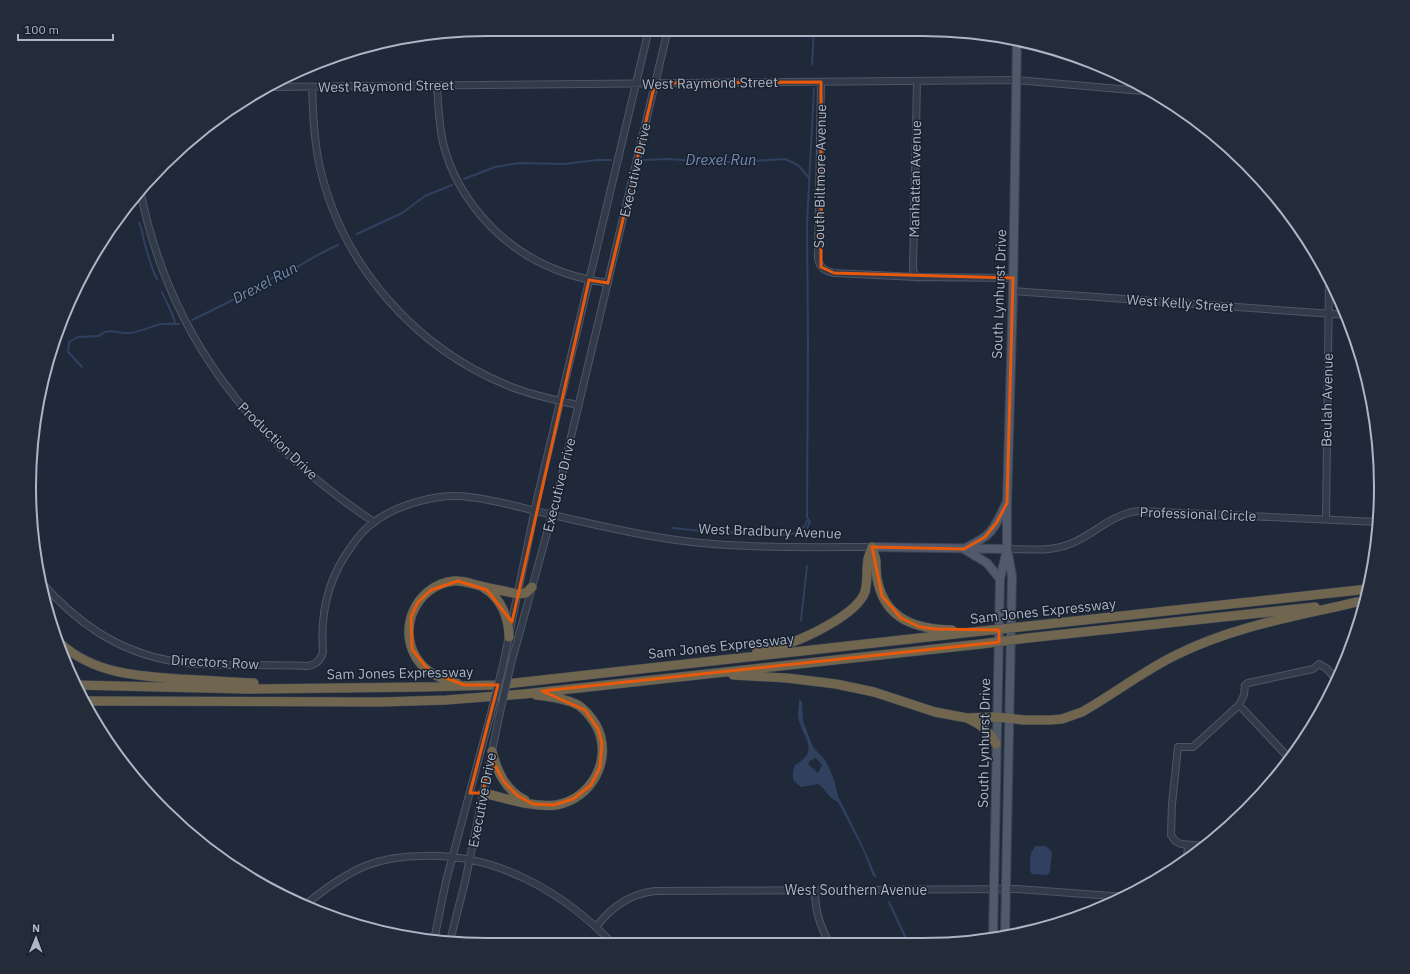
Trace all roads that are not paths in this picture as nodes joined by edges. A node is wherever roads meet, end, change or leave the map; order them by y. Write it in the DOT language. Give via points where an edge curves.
graph roads {
  1 [pos="647,36"];
  2 [pos="666,36"];
  3 [pos="1017,46"];
  4 [pos="1016,80"];
  5 [pos="917,81"];
  6 [pos="821,82"];
  7 [pos="636,83"];
  8 [pos="655,83"];
  9 [pos="437,85"];
  10 [pos="280,87"];
  11 [pos="312,87"];
  12 [pos="1138,91"];
  13 [pos="142,197"];
  14 [pos="916,277"];
  15 [pos="1013,278"];
  16 [pos="589,280"];
  17 [pos="608,283"];
  18 [pos="1013,291"];
  19 [pos="1329,291"];
  20 [pos="1328,314"];
  21 [pos="1340,315"];
  22 [pos="560,402"];
  23 [pos="578,405"];
  24 [pos="1007,503"];
  25 [pos="535,511"];
  26 [pos="552,515"];
  27 [pos="1326,519"];
  28 [pos="374,522"];
  29 [pos="1372,522"];
  30 [pos="872,547"];
  31 [pos="964,548"];
  32 [pos="1007,549"];
  33 [pos="1000,579"];
  34 [pos="1363,585"];
  35 [pos="479,586"];
  36 [pos="532,587"];
  37 [pos="48,590"];
  38 [pos="1362,590"];
  39 [pos="517,594"];
  40 [pos="1311,595"];
  41 [pos="1359,602"];
  42 [pos="1359,602"];
  43 [pos="982,631"];
  44 [pos="509,637"];
  45 [pos="66,649"];
  46 [pos="720,660"];
  47 [pos="705,673"];
  48 [pos="1332,675"];
  49 [pos="83,685"];
  50 [pos="464,685"];
  51 [pos="335,688"];
  52 [pos="524,694"];
  53 [pos="91,701"];
  54 [pos="1239,705"];
  55 [pos="997,717"];
  56 [pos="1009,717"];
  57 [pos="967,718"];
  58 [pos="996,744"];
  59 [pos="492,751"];
  60 [pos="1286,755"];
  61 [pos="470,793"];
  62 [pos="483,793"];
  63 [pos="533,804"];
  64 [pos="1188,845"];
  65 [pos="1197,846"];
  66 [pos="1188,852"];
  67 [pos="453,856"];
  68 [pos="470,860"];
  69 [pos="994,889"];
  70 [pos="1006,889"];
  71 [pos="815,890"];
  72 [pos="1112,896"];
  73 [pos="310,902"];
  74 [pos="597,926"];
  75 [pos="1005,930"];
  76 [pos="993,932"];
  77 [pos="435,935"];
  78 [pos="451,936"];
  79 [pos="608,938"];
  80 [pos="827,938"];
  1 -- 7 [label="street, Executive Drive"];
  2 -- 8 [label="street, Executive Drive"];
  3 -- 4 [label="main road, South Lynhurst Drive"];
  4 -- 5 [label="street, West Raymond Street"];
  4 -- 12 [label="street, West Raymond Street"];
  4 -- 15 [label="main road, South Lynhurst Drive"];
  5 -- 6 [label="street, West Raymond Street"];
  5 -- 14 [label="street, Manhattan Avenue" via="913,270"];
  6 -- 8 [label="street, West Raymond Street"];
  6 -- 14 [label="street, South Biltmore Avenue" via="818,259 821,267 834,273"];
  7 -- 8 [label="street, West Raymond Street"];
  7 -- 9 [label="street, West Raymond Street"];
  7 -- 16 [label="street, Executive Drive"];
  8 -- 17 [label="street, Executive Drive"];
  9 -- 11 [label="street, West Raymond Street"];
  9 -- 16 [label="street" via="438,114 445,150 458,182 474,208 494,230 524,253 558,271"];
  10 -- 11 [label="street, West Raymond Street"];
  11 -- 22 [label="street" via="315,139 328,197 346,238 377,287 422,334 464,363 510,387"];
  13 -- 28 [label="street, Production Drive" via="150,233 167,281 187,326 217,374 238,403 278,446 327,488"];
  14 -- 15 [label="street"];
  15 -- 18 [label="main road, South Lynhurst Drive"];
  16 -- 17 [label="street"];
  16 -- 22 [label="street, Executive Drive"];
  17 -- 23 [label="street, Executive Drive"];
  18 -- 20 [label="street, West Kelly Street"];
  18 -- 24 [label="main road, South Lynhurst Drive"];
  19 -- 20 [label="street, Beulah Avenue"];
  20 -- 21 [label="street, West Kelly Street"];
  20 -- 27 [label="street, Beulah Avenue"];
  22 -- 23 [label="street"];
  22 -- 25 [label="street, Executive Drive"];
  23 -- 26 [label="street, Executive Drive"];
  24 -- 31 [label="main road" via="989,534"];
  24 -- 32 [label="main road, South Lynhurst Drive"];
  25 -- 26 [label="street, West Bradbury Avenue"];
  25 -- 28 [label="street" via="478,498 445,496 411,504"];
  25 -- 39 [label="street, Executive Drive"];
  26 -- 30 [label="street, West Bradbury Avenue" via="625,532 691,542 737,546"];
  26 -- 36 [label="street, Executive Drive"];
  27 -- 29 [label="street"];
  27 -- 32 [label="street, Professional Circle" via="1135,512 1114,517 1080,540 1063,547 1042,550"];
  28 -- 37 [label="street, Directors Row" via="347,552 331,583 322,620 323,652 318,661 311,666 185,663 160,658 121,644 90,628"];
  30 -- 31 [label="main road, West Bradbury Avenue"];
  30 -- 43 [label="highway" via="880,592 890,608 901,618 911,624 928,628"];
  30 -- 46 [label="highway" via="868,559 865,591 854,608 825,627 793,642"];
  31 -- 32 [label="main road, West Bradbury Avenue"];
  31 -- 33 [label="main road" via="987,563"];
  32 -- 33 [label="main road, South Lynhurst Drive"];
  32 -- 56 [label="main road, South Lynhurst Drive" via="1012,576"];
  33 -- 55 [label="main road, South Lynhurst Drive"];
  34 -- 40 [label="highway"];
  35 -- 39 [label="highway"];
  35 -- 44 [label="highway" via="495,597 502,608 508,623"];
  35 -- 50 [label="highway" via="458,581 431,590 420,599 409,623 411,646 420,664 437,676"];
  36 -- 39 [label="highway" via="526,594"];
  36 -- 59 [label="street, Executive Drive, bridge" via="511,664"];
  38 -- 40 [label="highway, Sam Jones Expressway"];
  39 -- 44 [label="street, Executive Drive"];
  40 -- 43 [label="highway, Sam Jones Expressway, bridge"];
  41 -- 56 [label="highway" via="1264,622 1213,638 1166,660 1069,717 1058,720 1034,720"];
  42 -- 47 [label="highway, Sam Jones Expressway, bridge"];
  43 -- 46 [label="highway, Sam Jones Expressway"];
  44 -- 61 [label="street, Executive Drive, bridge"];
  45 -- 51 [label="highway" via="99,668 144,677"];
  46 -- 50 [label="highway, Sam Jones Expressway" via="496,685"];
  47 -- 52 [label="highway, Sam Jones Expressway"];
  47 -- 57 [label="highway" via="836,684 874,692 935,712"];
  48 -- 54 [label="street" via="1319,664 1313,669 1248,683"];
  49 -- 51 [label="highway, Sam Jones Expressway"];
  50 -- 51 [label="highway, Sam Jones Expressway"];
  52 -- 53 [label="highway, Sam Jones Expressway" via="380,702"];
  52 -- 63 [label="highway" via="561,699 578,705 593,720 602,746 598,773 585,791 557,805"];
  54 -- 60 [label="street"];
  54 -- 64 [label="street" via="1193,747 1178,747 1171,833 1176,842"];
  55 -- 56 [label="highway"];
  55 -- 57 [label="highway"];
  55 -- 58 [label="main road, South Lynhurst Drive"];
  56 -- 70 [label="main road, South Lynhurst Drive"];
  57 -- 58 [label="highway" via="984,727"];
  58 -- 69 [label="main road, South Lynhurst Drive"];
  59 -- 62 [label="street, Executive Drive"];
  59 -- 63 [label="highway" via="497,769 506,784 518,796"];
  61 -- 62 [label="street"];
  61 -- 67 [label="street, Executive Drive"];
  62 -- 63 [label="highway"];
  62 -- 68 [label="street, Executive Drive"];
  64 -- 65 [label="street"];
  64 -- 66 [label="street"];
  67 -- 68 [label="street"];
  67 -- 73 [label="street" via="408,856 374,863 338,880"];
  67 -- 77 [label="street, Executive Drive"];
  68 -- 74 [label="street" via="502,869 536,883"];
  68 -- 78 [label="street, Executive Drive"];
  69 -- 70 [label="street, West Southern Avenue"];
  69 -- 71 [label="street, West Southern Avenue"];
  69 -- 76 [label="main road, South Lynhurst Drive"];
  70 -- 72 [label="street, West Southern Avenue"];
  70 -- 75 [label="main road, South Lynhurst Drive"];
  71 -- 74 [label="street, West Southern Avenue" via="649,892 618,904"];
  71 -- 80 [label="street" via="817,916"];
  74 -- 79 [label="street"];
}
